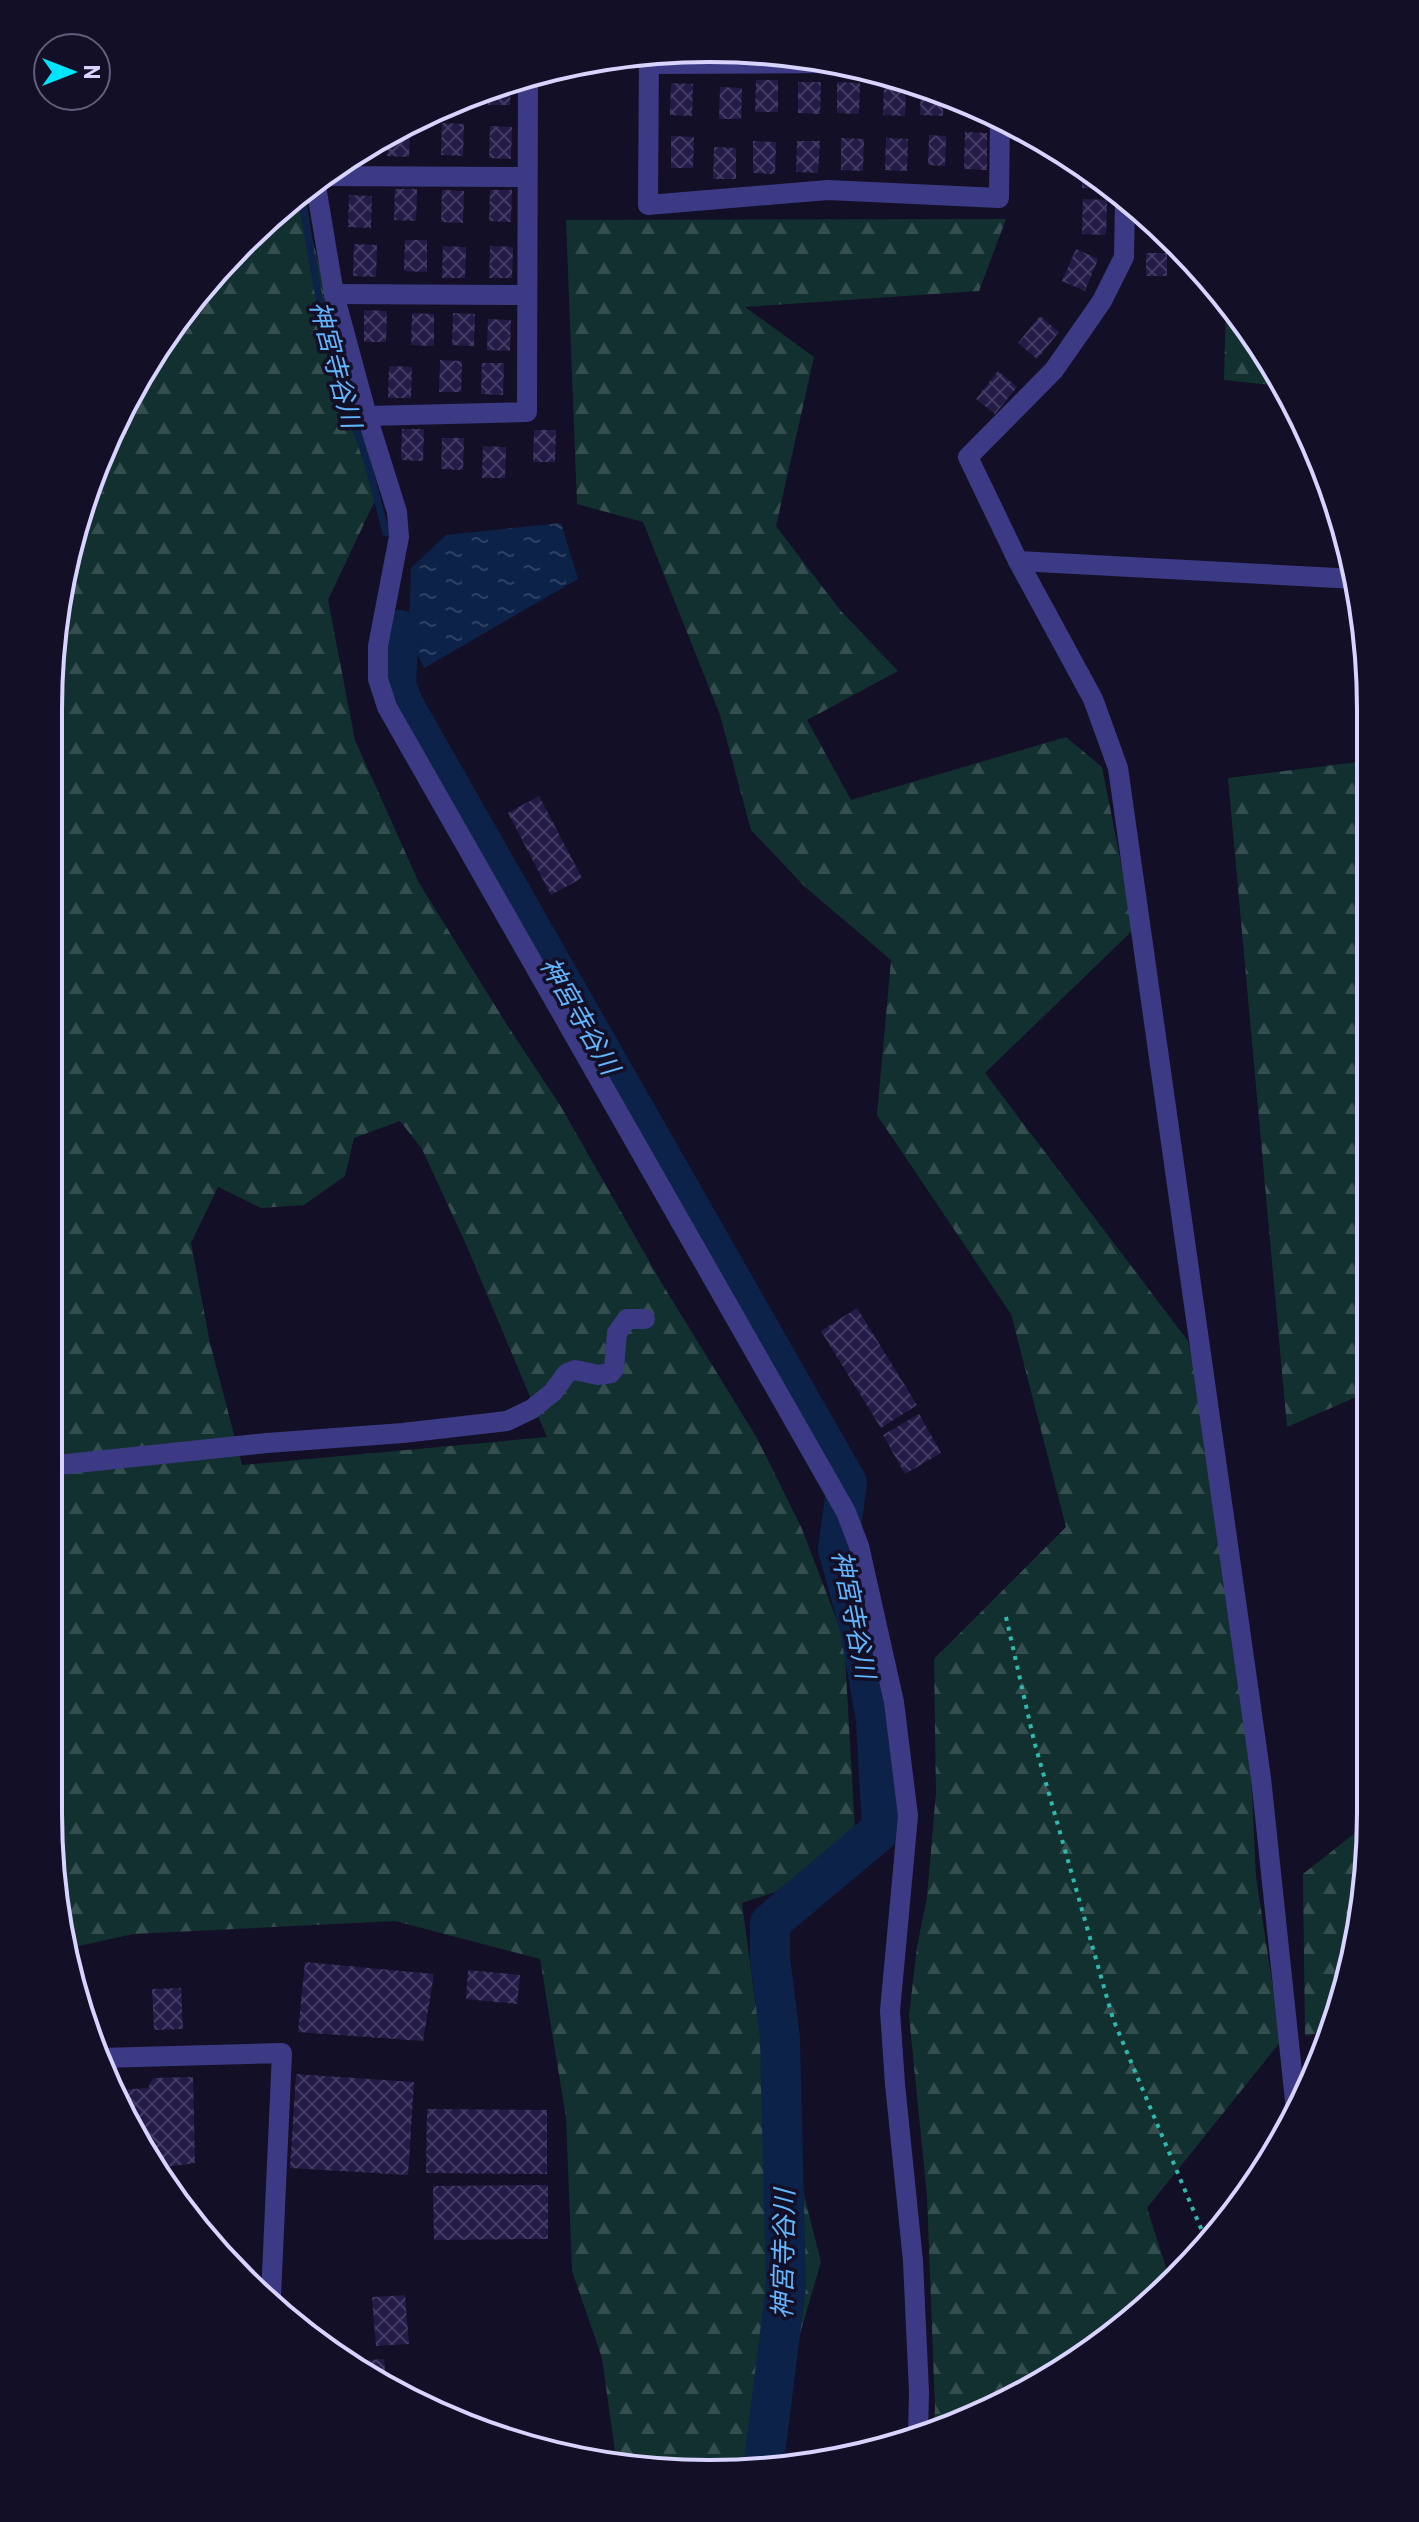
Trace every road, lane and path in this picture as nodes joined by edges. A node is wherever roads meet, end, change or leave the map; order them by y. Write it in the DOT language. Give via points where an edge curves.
graph roads {
  1 [pos="649,65"];
  2 [pos="528,88"];
  3 [pos="1000,131"];
  4 [pos="343,176"];
  5 [pos="526,177"];
  6 [pos="317,194"];
  7 [pos="1125,214"];
  8 [pos="334,294"];
  9 [pos="526,295"];
  10 [pos="367,416"];
  11 [pos="1018,561"];
  12 [pos="1344,578"];
  13 [pos="645,1319"];
  14 [pos="62,1465"];
  15 [pos="1006,1617"];
  16 [pos="110,2058"];
  17 [pos="1294,2090"];
  18 [pos="1202,2232"];
  19 [pos="271,2288"];
  20 [pos="918,2426"];
  1 -- 3 [label="street" via="648,205 828,190 999,198"];
  2 -- 5 [label="street"];
  4 -- 5 [label="street"];
  5 -- 9 [label="street"];
  6 -- 8 [label="street"];
  7 -- 11 [label="street" via="1124,257 1102,301 1054,370 968,457"];
  8 -- 9 [label="street"];
  8 -- 10 [label="street"];
  9 -- 10 [label="street" via="527,412"];
  10 -- 20 [label="street" via="397,512 399,537 378,646 378,679 387,707 844,1507 859,1546 894,1702 908,1816 890,2011 913,2261"];
  11 -- 12 [label="street"];
  11 -- 17 [label="street" via="1093,699 1118,768 1261,1778"];
  13 -- 14 [label="street" via="627,1319 619,1326 611,1373 567,1373 553,1392 507,1421"];
  15 -- 18 [label="path" via="1034,1741 1113,2019"];
  16 -- 19 [label="street" via="282,2053"];
}
